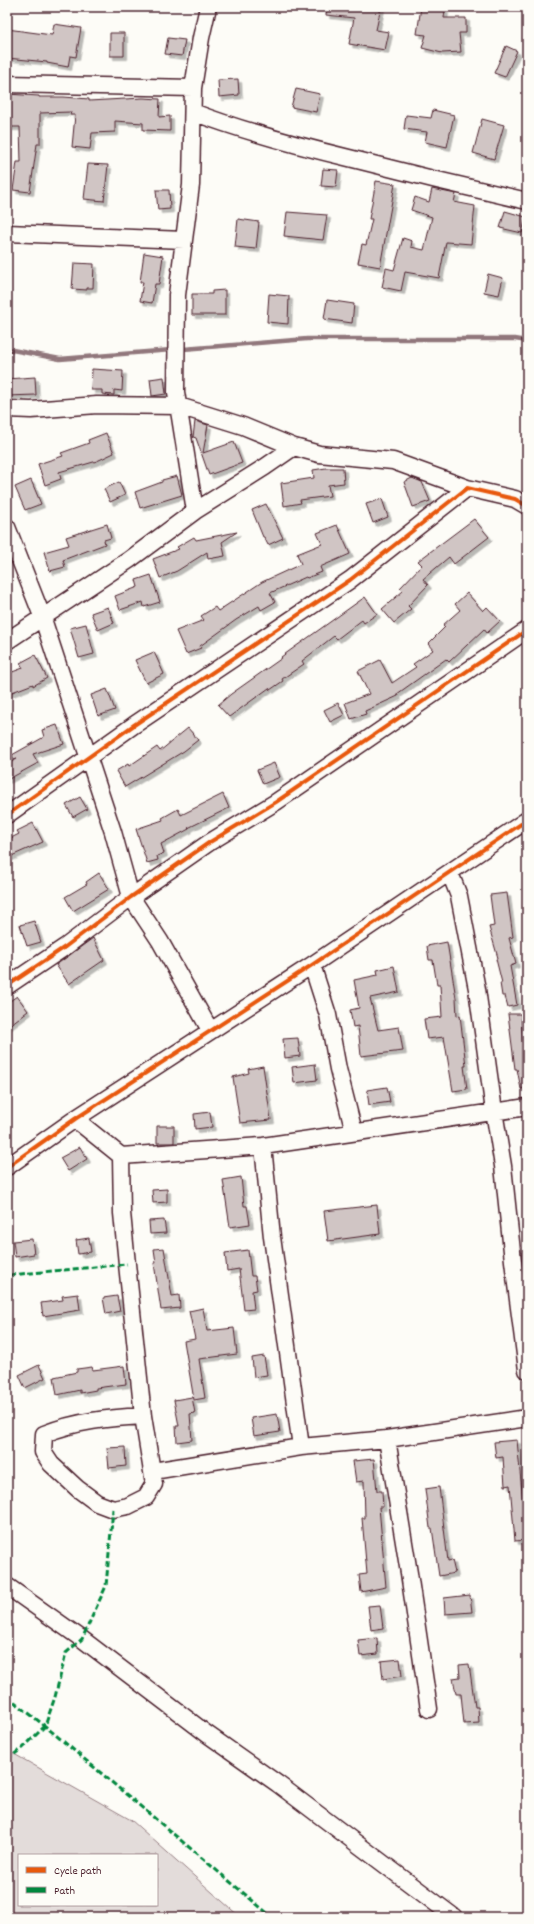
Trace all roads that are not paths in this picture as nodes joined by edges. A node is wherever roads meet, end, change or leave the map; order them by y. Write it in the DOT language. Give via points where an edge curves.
graph roads {
  1 [pos="208,7"];
  2 [pos="7,84"];
  3 [pos="193,88"];
  4 [pos="193,112"];
  5 [pos="527,201"];
  6 [pos="7,233"];
  7 [pos="184,240"];
  8 [pos="179,406"];
  9 [pos="7,409"];
  10 [pos="294,447"];
  11 [pos="467,488"];
  12 [pos="527,506"];
  13 [pos="195,511"];
  14 [pos="7,527"];
  15 [pos="42,616"];
  16 [pos="527,630"];
  17 [pos="7,641"];
  18 [pos="88,758"];
  19 [pos="7,815"];
  20 [pos="527,820"];
  21 [pos="450,873"];
  22 [pos="132,897"];
  23 [pos="312,965"];
  24 [pos="7,986"];
  25 [pos="210,1030"];
  26 [pos="527,1107"];
  27 [pos="494,1111"];
  28 [pos="75,1119"];
  29 [pos="354,1132"];
  30 [pos="263,1146"];
  31 [pos="121,1156"];
  32 [pos="7,1167"];
  33 [pos="527,1370"];
  34 [pos="143,1416"];
  35 [pos="527,1418"];
  36 [pos="387,1439"];
  37 [pos="301,1447"];
  38 [pos="153,1471"];
  39 [pos="7,1586"];
  40 [pos="429,1709"];
  41 [pos="454,1917"];
  1 -- 3 [label="street"];
  2 -- 3 [label="street"];
  3 -- 4 [label="street"];
  4 -- 5 [label="street" via="273,139"];
  4 -- 7 [label="street" via="191,185"];
  6 -- 7 [label="street"];
  7 -- 8 [label="street" via="177,295 176,392"];
  8 -- 9 [label="street" via="97,405 31,410"];
  8 -- 10 [label="street" via="243,426"];
  8 -- 13 [label="street"];
  10 -- 11 [label="street" via="320,454 393,460"];
  10 -- 13 [label="street"];
  11 -- 12 [label="street" via="515,499"];
  11 -- 18 [label="street" via="350,580"];
  13 -- 15 [label="street" via="129,560"];
  14 -- 15 [label="street"];
  15 -- 17 [label="street"];
  15 -- 18 [label="street"];
  16 -- 22 [label="street"];
  18 -- 19 [label="street"];
  18 -- 22 [label="street"];
  20 -- 21 [label="street"];
  21 -- 23 [label="street"];
  21 -- 27 [label="street" via="459,896 477,989"];
  22 -- 24 [label="street"];
  22 -- 25 [label="street"];
  23 -- 25 [label="street"];
  23 -- 29 [label="street" via="328,1015"];
  25 -- 28 [label="street"];
  26 -- 27 [label="street"];
  27 -- 29 [label="street"];
  27 -- 33 [label="street"];
  28 -- 31 [label="street"];
  28 -- 32 [label="street"];
  29 -- 30 [label="street"];
  30 -- 31 [label="street"];
  30 -- 37 [label="street" via="272,1237"];
  31 -- 34 [label="street" via="122,1213"];
  34 -- 38 [label="street"];
  34 -- 38 [label="street" via="67,1425 44,1434 43,1452 51,1464 78,1489 97,1504 113,1509 128,1506 146,1497 154,1484"];
  35 -- 36 [label="street"];
  36 -- 37 [label="street"];
  36 -- 40 [label="street"];
  37 -- 38 [label="street"];
  39 -- 41 [label="street" via="278,1784"];
}
